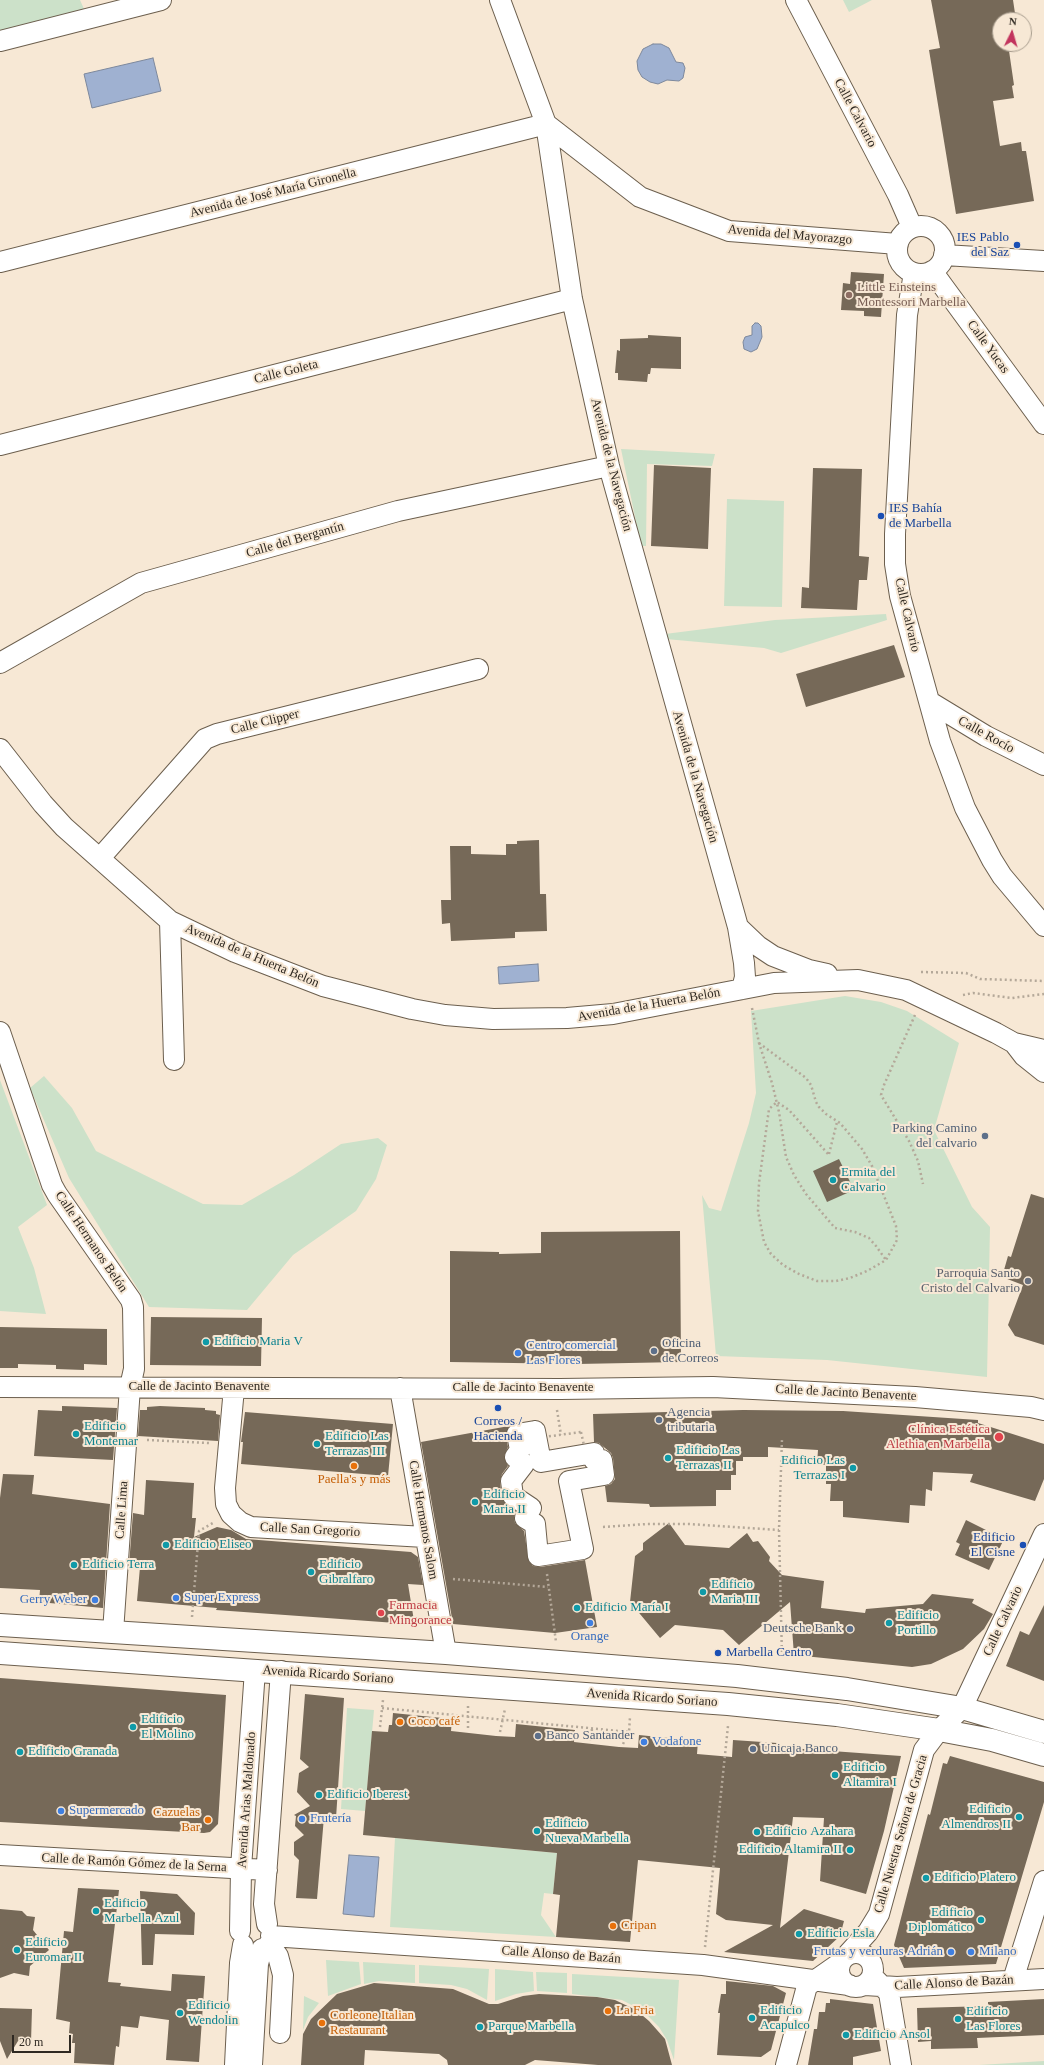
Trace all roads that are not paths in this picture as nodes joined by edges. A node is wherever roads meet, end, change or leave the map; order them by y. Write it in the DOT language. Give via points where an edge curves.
graph roads {
  1 [pos="161,0"];
  2 [pos="500,0"];
  3 [pos="796,0"];
  4 [pos="0,41"];
  5 [pos="546,124"];
  6 [pos="912,228"];
  7 [pos="898,244"];
  8 [pos="944,255"];
  9 [pos="1044,261"];
  10 [pos="0,262"];
  11 [pos="923,272"];
  12 [pos="572,299"];
  13 [pos="1044,424"];
  14 [pos="0,445"];
  15 [pos="609,466"];
  16 [pos="0,664"];
  17 [pos="478,669"];
  18 [pos="930,702"];
  19 [pos="0,749"];
  20 [pos="1044,765"];
  21 [pos="100,858"];
  22 [pos="170,920"];
  23 [pos="1044,926"];
  24 [pos="738,927"];
  25 [pos="858,980"];
  26 [pos="745,988"];
  27 [pos="0,1032"];
  28 [pos="1014,1043"];
  29 [pos="1044,1050"];
  30 [pos="174,1060"];
  31 [pos="1044,1072"];
  32 [pos="0,1387"];
  33 [pos="130,1387"];
  34 [pos="234,1388"];
  35 [pos="400,1388"];
  36 [pos="1044,1410"];
  37 [pos="569,1481"];
  38 [pos="1044,1534"];
  39 [pos="425,1537"];
  40 [pos="0,1625"];
  41 [pos="113,1632"];
  42 [pos="236,1640"];
  43 [pos="0,1653"];
  44 [pos="446,1653"];
  45 [pos="574,1663"];
  46 [pos="269,1668"];
  47 [pos="962,1708"];
  48 [pos="939,1730"];
  49 [pos="1044,1732"];
  50 [pos="992,1740"];
  51 [pos="1044,1755"];
  52 [pos="0,1855"];
  53 [pos="241,1868"];
  54 [pos="267,1870"];
  55 [pos="1044,1881"];
  56 [pos="873,1925"];
  57 [pos="259,1938"];
  58 [pos="844,1959"];
  59 [pos="1044,1979"];
  60 [pos="1013,1980"];
  61 [pos="808,1981"];
  62 [pos="875,1982"];
  63 [pos="280,2033"];
  64 [pos="235,2065"];
  65 [pos="252,2065"];
  66 [pos="786,2065"];
  67 [pos="901,2065"];
  1 -- 4 [label="street"];
  2 -- 5 [label="street, Avenida de la Navegación"];
  3 -- 6 [label="street, Calle Calvario" via="895,189"];
  5 -- 7 [label="street, Avenida del Mayorazgo" via="640,197 729,231"];
  5 -- 10 [label="street, Avenida de José María Gironella"];
  5 -- 12 [label="street, Avenida de la Navegación"];
  6 -- 7 [label="street" via="905,230"];
  6 -- 8 [label="street" via="919,226 933,229 943,240"];
  7 -- 11 [label="street" via="898,258 907,269"];
  8 -- 9 [label="street"];
  8 -- 11 [label="street" via="938,267"];
  11 -- 13 [label="street, Calle Yucas"];
  11 -- 18 [label="street, Calle Calvario" via="907,314 895,564 900,596"];
  12 -- 14 [label="street, Calle Goleta"];
  12 -- 15 [label="street, Avenida de la Navegación"];
  15 -- 16 [label="street, Calle del Bergantín" via="398,511 141,583"];
  15 -- 24 [label="street, Avenida de la Navegación"];
  17 -- 21 [label="street, Calle Clipper" via="217,734 205,740"];
  18 -- 20 [label="street, Calle Rocío" via="986,736"];
  18 -- 23 [label="street, Calle Calvario" via="950,771 977,834 1002,876"];
  19 -- 21 [label="street, Avenida de la Huerta Belón" via="64,827"];
  21 -- 22 [label="street, Avenida de la Huerta Belón"];
  22 -- 26 [label="street, Avenida de la Huerta Belón" via="235,952 322,986 398,1006 445,1015 493,1019 567,1018 613,1014"];
  22 -- 30 [label="street"];
  24 -- 25 [label="street" via="773,956 809,970"];
  24 -- 26 [label="street, Avenida de la Navegación"];
  25 -- 26 [label="street, Avenida de la Huerta Belón" via="774,983"];
  25 -- 28 [label="street, Avenida de la Huerta Belón" via="906,990"];
  27 -- 33 [label="street, Calle Hermanos Belón" via="52,1185 131,1300 135,1317 134,1362"];
  28 -- 29 [label="street, Avenida de la Huerta Belón"];
  28 -- 31 [label="street, Avenida de la Huerta Belón" via="1024,1056"];
  32 -- 33 [label="street, Calle de Jacinto Benavente"];
  33 -- 34 [label="street, Calle de Jacinto Benavente"];
  33 -- 41 [label="street, Calle Lima"];
  34 -- 35 [label="street, Calle de Jacinto Benavente"];
  34 -- 39 [label="street, Calle San Gregorio" via="225,1488 226,1504 231,1514 240,1522 251,1527"];
  35 -- 36 [label="street, Calle de Jacinto Benavente" via="713,1387 973,1401"];
  35 -- 39 [label="street, Calle Hermanos Salom"];
  37 -- 37 [label="street" via="604,1475 602,1460 594,1460 594,1453 541,1462 535,1431 517,1434 520,1450 515,1457 524,1464 511,1481 513,1496 532,1508 525,1518 535,1524 538,1556 583,1549"];
  38 -- 47 [label="street, Calle Calvario"];
  39 -- 44 [label="street, Calle Hermanos Salom"];
  40 -- 41 [label="main road, Avenida Ricardo Soriano"];
  41 -- 42 [label="main road, Avenida Ricardo Soriano"];
  42 -- 44 [label="main road, Avenida Ricardo Soriano"];
  42 -- 46 [label="main road"];
  43 -- 46 [label="main road, Avenida Ricardo Soriano"];
  44 -- 45 [label="main road, Avenida Ricardo Soriano"];
  45 -- 46 [label="main road, Avenida Ricardo Soriano" via="534,1673 290,1656"];
  45 -- 47 [label="main road, Avenida Ricardo Soriano" via="744,1677"];
  46 -- 48 [label="main road, Avenida Ricardo Soriano" via="728,1704 837,1715"];
  46 -- 53 [label="street, Avenida Arias Maldonado"];
  46 -- 54 [label="street, Avenida Arias Maldonado"];
  47 -- 48 [label="street, Calle Nuestra Señora de Gracia"];
  47 -- 49 [label="main road, Avenida Ricardo Soriano"];
  47 -- 50 [label="main road" via="976,1729"];
  48 -- 50 [label="main road, Avenida Ricardo Soriano"];
  48 -- 56 [label="street, Calle Nuestra Señora de Gracia" via="924,1750 884,1900"];
  50 -- 51 [label="main road, Avenida Ricardo Soriano"];
  52 -- 53 [label="street, Calle de Ramón Gómez de la Serna"];
  53 -- 54 [label="street, Calle de Ramón Gómez de la Serna"];
  53 -- 57 [label="street, Avenida Arias Maldonado"];
  54 -- 57 [label="street, Avenida Arias Maldonado"];
  55 -- 60 [label="street"];
  56 -- 58 [label="street, Calle Nuestra Señora de Gracia"];
  56 -- 62 [label="street, Calle Nuestra Señora de Gracia"];
  57 -- 61 [label="street, Calle Alonso de Bazán" via="703,1965"];
  57 -- 63 [label="street" via="278,1956 282,1976"];
  57 -- 64 [label="street, Avenida Arias Maldonado" via="240,1963"];
  57 -- 65 [label="street, Avenida Arias Maldonado"];
  58 -- 61 [label="street, Calle Nuestra Señora de Gracia"];
  58 -- 62 [label="street" via="856,1952 869,1958"];
  58 -- 62 [label="street" via="839,1975 843,1981"];
  59 -- 60 [label="street, Calle Alonso de Bazán"];
  60 -- 62 [label="street, Calle Alonso de Bazán"];
  61 -- 62 [label="street, Calle Alonso de Bazán"];
  61 -- 66 [label="street"];
  62 -- 67 [label="street"];
}
